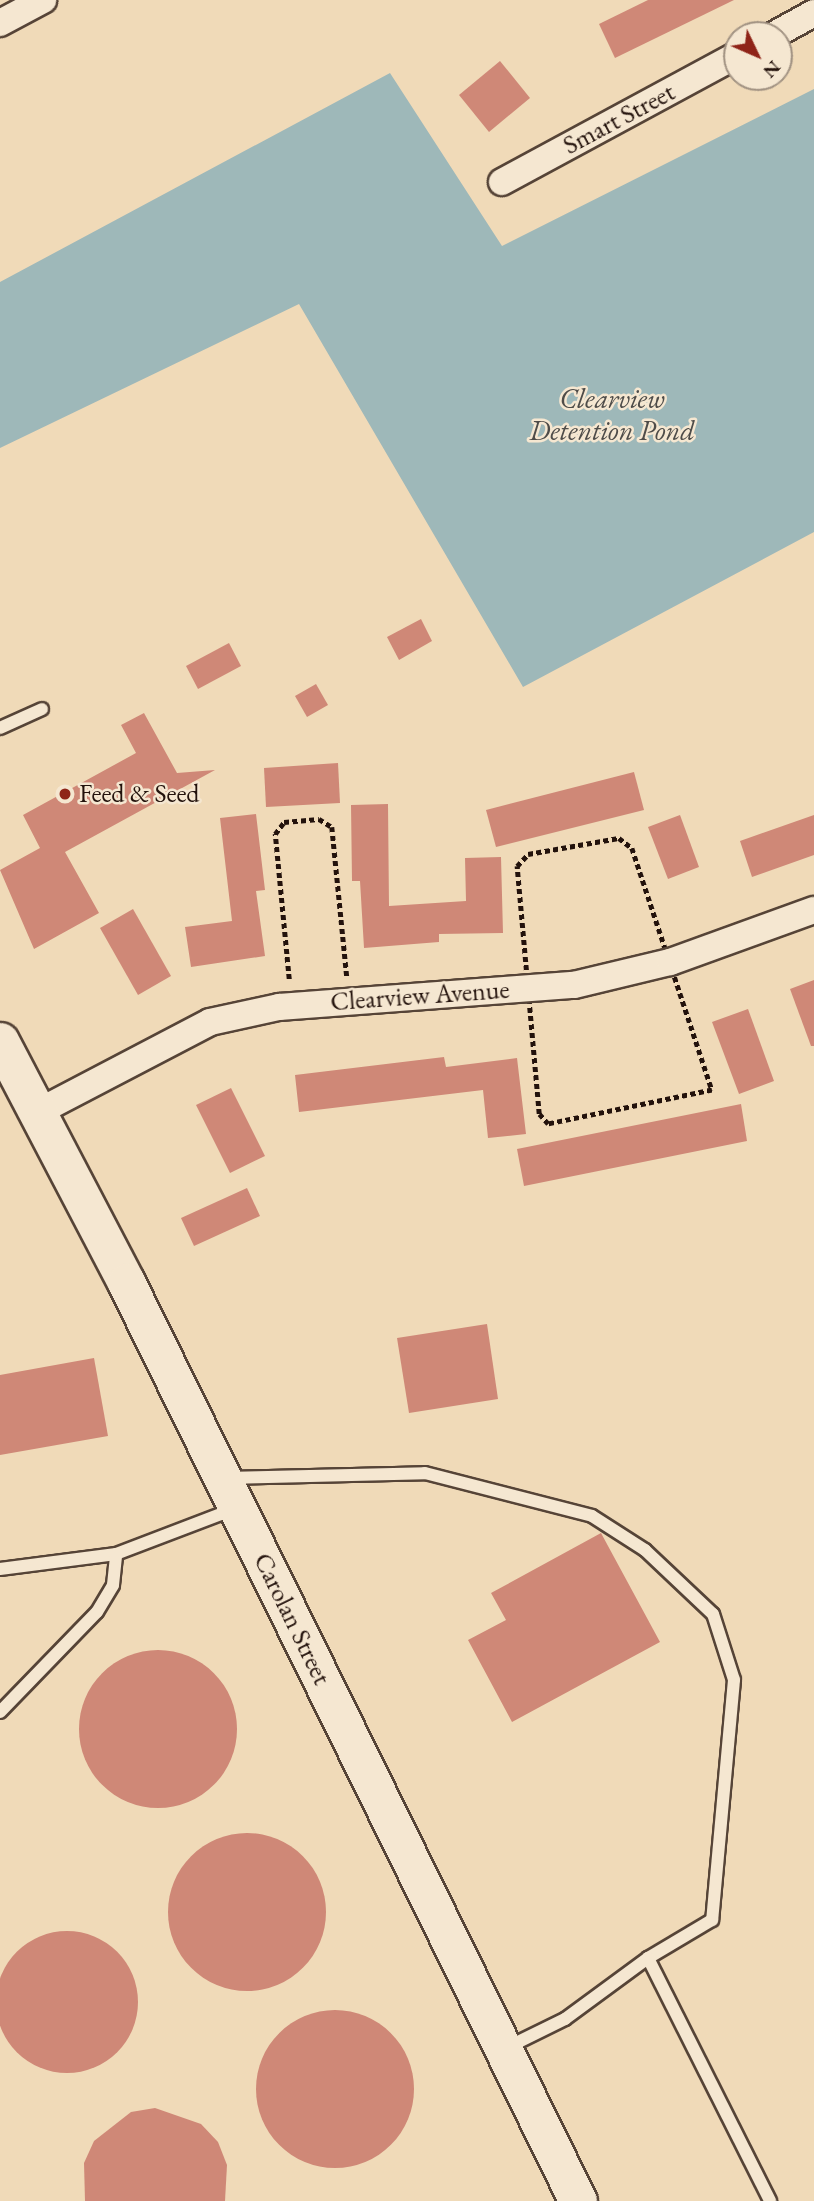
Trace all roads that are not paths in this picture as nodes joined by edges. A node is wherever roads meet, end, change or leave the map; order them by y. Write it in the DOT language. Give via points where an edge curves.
graph roads {
  1 [pos="34,2"];
  2 [pos="814,13"];
  3 [pos="0,23"];
  4 [pos="793,25"];
  5 [pos="723,63"];
  6 [pos="502,182"];
  7 [pos="42,709"];
  8 [pos="0,728"];
  9 [pos="814,911"];
  10 [pos="0,1041"];
  11 [pos="37,1112"];
  12 [pos="230,1493"];
  13 [pos="116,1554"];
  14 [pos="0,1569"];
  15 [pos="0,1712"];
  16 [pos="648,1958"];
  17 [pos="503,2049"];
  18 [pos="578,2201"];
  19 [pos="770,2201"];
  1 -- 3 [label="street"];
  2 -- 4 [label="street"];
  5 -- 6 [label="street, Smart Street"];
  7 -- 8 [label="lane"];
  9 -- 11 [label="street, Clearview Avenue" via="670,962 574,985 292,1006 209,1022"];
  10 -- 11 [label="street, Carolan Street"];
  11 -- 12 [label="street, Carolan Street"];
  12 -- 13 [label="lane"];
  12 -- 16 [label="lane" via="425,1473 592,1516 645,1550 713,1614 734,1680 712,1920"];
  12 -- 17 [label="street, Carolan Street"];
  13 -- 14 [label="lane"];
  13 -- 15 [label="lane" via="113,1585 97,1612"];
  16 -- 17 [label="lane" via="565,2019"];
  16 -- 19 [label="lane"];
  17 -- 18 [label="street, Carolan Street"];
}
